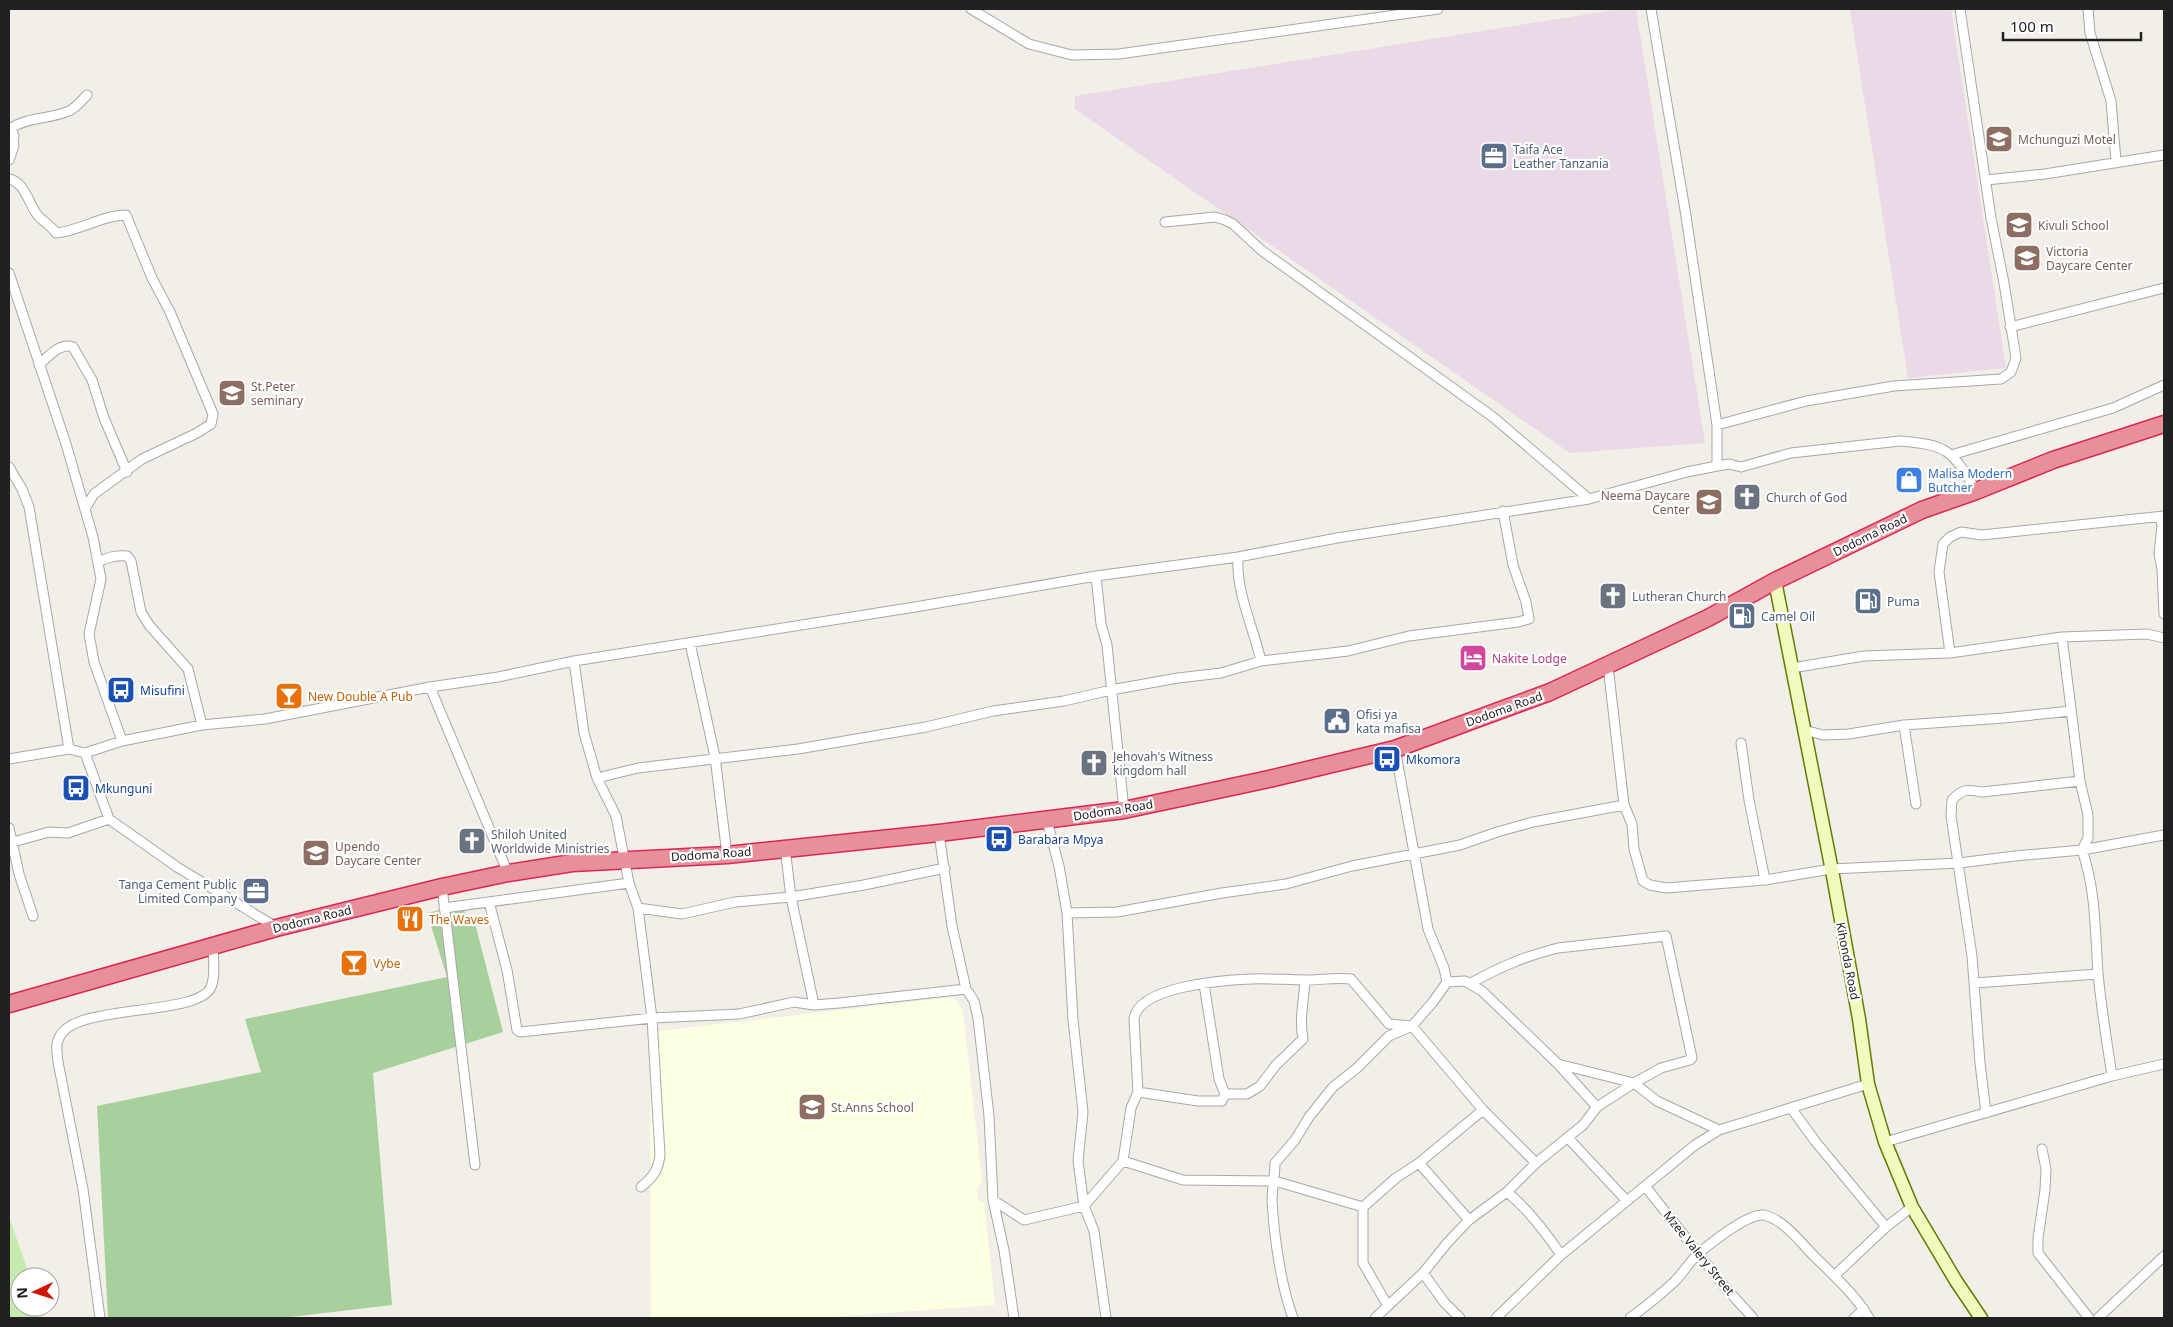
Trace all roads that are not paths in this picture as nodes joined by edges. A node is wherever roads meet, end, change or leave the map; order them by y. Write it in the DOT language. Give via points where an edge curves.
graph roads {
  1 [pos="971,9"];
  2 [pos="1438,9"];
  3 [pos="1651,9"];
  4 [pos="1960,9"];
  5 [pos="2088,9"];
  6 [pos="87,95"];
  7 [pos="2164,155"];
  8 [pos="9,160"];
  9 [pos="2116,161"];
  10 [pos="9,179"];
  11 [pos="1986,180"];
  12 [pos="1165,222"];
  13 [pos="9,273"];
  14 [pos="2164,288"];
  15 [pos="2010,327"];
  16 [pos="39,365"];
  17 [pos="2164,385"];
  18 [pos="2164,424"];
  19 [pos="1717,425"];
  20 [pos="1951,455"];
  21 [pos="1717,466"];
  22 [pos="9,467"];
  23 [pos="127,472"];
  24 [pos="1976,491"];
  25 [pos="1589,499"];
  26 [pos="85,509"];
  27 [pos="1503,512"];
  28 [pos="2162,516"];
  29 [pos="2162,554"];
  30 [pos="1238,557"];
  31 [pos="98,562"];
  32 [pos="1096,576"];
  33 [pos="1775,582"];
  34 [pos="2164,614"];
  35 [pos="2062,637"];
  36 [pos="2164,638"];
  37 [pos="690,643"];
  38 [pos="1950,653"];
  39 [pos="1261,661"];
  40 [pos="574,662"];
  41 [pos="1608,666"];
  42 [pos="1792,668"];
  43 [pos="430,687"];
  44 [pos="1111,690"];
  45 [pos="2072,711"];
  46 [pos="202,724"];
  47 [pos="1904,725"];
  48 [pos="1804,730"];
  49 [pos="122,740"];
  50 [pos="1741,743"];
  51 [pos="1395,748"];
  52 [pos="69,749"];
  53 [pos="85,753"];
  54 [pos="715,757"];
  55 [pos="9,759"];
  56 [pos="597,778"];
  57 [pos="2080,780"];
  58 [pos="1916,804"];
  59 [pos="1624,805"];
  60 [pos="1124,810"];
  61 [pos="109,819"];
  62 [pos="1047,821"];
  63 [pos="9,828"];
  64 [pos="939,834"];
  65 [pos="2164,835"];
  66 [pos="12,842"];
  67 [pos="785,848"];
  68 [pos="2082,850"];
  69 [pos="1413,853"];
  70 [pos="727,855"];
  71 [pos="625,859"];
  72 [pos="1959,863"];
  73 [pos="945,868"];
  74 [pos="1831,869"];
  75 [pos="508,873"];
  76 [pos="1765,880"];
  77 [pos="629,883"];
  78 [pos="442,887"];
  79 [pos="790,897"];
  80 [pos="489,902"];
  81 [pos="444,908"];
  82 [pos="638,908"];
  83 [pos="1067,913"];
  84 [pos="33,916"];
  85 [pos="276,928"];
  86 [pos="213,946"];
  87 [pos="2098,974"];
  88 [pos="1305,980"];
  89 [pos="1447,982"];
  90 [pos="1471,983"];
  91 [pos="1974,983"];
  92 [pos="1204,984"];
  93 [pos="966,989"];
  94 [pos="9,1004"];
  95 [pos="814,1005"];
  96 [pos="652,1018"];
  97 [pos="1412,1026"];
  98 [pos="1558,1064"];
  99 [pos="2164,1064"];
  100 [pos="2112,1076"];
  101 [pos="1634,1083"];
  102 [pos="1868,1084"];
  103 [pos="1138,1092"];
  104 [pos="1225,1094"];
  105 [pos="1597,1107"];
  106 [pos="1791,1108"];
  107 [pos="1483,1110"];
  108 [pos="1986,1113"];
  109 [pos="1719,1130"];
  110 [pos="1568,1138"];
  111 [pos="1885,1142"];
  112 [pos="2042,1149"];
  113 [pos="1123,1161"];
  114 [pos="1419,1163"];
  115 [pos="1536,1163"];
  116 [pos="475,1165"];
  117 [pos="1275,1181"];
  118 [pos="1645,1186"];
  119 [pos="640,1187"];
  120 [pos="1507,1192"];
  121 [pos="993,1200"];
  122 [pos="1628,1201"];
  123 [pos="1084,1206"];
  124 [pos="1364,1207"];
  125 [pos="1912,1207"];
  126 [pos="1469,1220"];
  127 [pos="1886,1227"];
  128 [pos="1698,1254"];
  129 [pos="1561,1255"];
  130 [pos="2164,1256"];
  131 [pos="1423,1273"];
  132 [pos="1834,1276"];
  133 [pos="1388,1306"];
  134 [pos="1864,1309"];
  135 [pos="1636,1317"];
  136 [pos="100,1318"];
  137 [pos="1014,1318"];
  138 [pos="1106,1318"];
  139 [pos="1293,1318"];
  140 [pos="1375,1318"];
  141 [pos="1460,1318"];
  142 [pos="1496,1318"];
  143 [pos="1753,1318"];
  144 [pos="1854,1318"];
  145 [pos="1869,1318"];
  146 [pos="1981,1318"];
  147 [pos="2089,1318"];
  148 [pos="2098,1318"];
  1 -- 2 [label="street" via="1028,44 1072,55 1119,54"];
  3 -- 19 [label="street"];
  4 -- 11 [label="street"];
  5 -- 9 [label="street" via="2090,33 2111,101"];
  6 -- 8 [label="street" via="71,111 19,123 11,128 14,146"];
  7 -- 9 [label="street"];
  9 -- 11 [label="street" via="2045,174"];
  10 -- 23 [label="street" via="20,185 36,213 56,233 126,215 213,414 211,424 142,459"];
  11 -- 15 [label="street"];
  12 -- 25 [label="street" via="1215,217 1233,224 1261,250 1493,417"];
  13 -- 16 [label="street"];
  14 -- 15 [label="street"];
  15 -- 19 [label="street" via="2016,358 2010,372 2000,379 1894,386 1806,401"];
  16 -- 23 [label="street" via="57,349 68,345 73,347 92,380"];
  16 -- 26 [label="street"];
  17 -- 20 [label="street" via="2113,408"];
  18 -- 24 [label="highway, Dodoma Road" via="2053,460"];
  19 -- 21 [label="street"];
  20 -- 21 [label="street" via="1944,449 1900,441 1791,453 1741,467"];
  20 -- 24 [label="street"];
  21 -- 25 [label="street"];
  22 -- 52 [label="street" via="29,507"];
  23 -- 26 [label="street" via="94,494"];
  24 -- 33 [label="highway, Dodoma Road" via="1922,510"];
  25 -- 27 [label="street"];
  26 -- 31 [label="street"];
  27 -- 30 [label="street"];
  27 -- 39 [label="street" via="1512,565 1529,619 1409,636 1348,651"];
  28 -- 29 [label="street"];
  28 -- 38 [label="street" via="1982,535 1968,532 1950,537 1943,544 1939,572"];
  29 -- 34 [label="street"];
  30 -- 32 [label="street"];
  30 -- 39 [label="street" via="1240,587"];
  31 -- 46 [label="street" via="114,556 127,556 141,612 188,670"];
  31 -- 49 [label="street" via="101,579 89,634 94,662"];
  32 -- 37 [label="street"];
  32 -- 44 [label="street"];
  33 -- 41 [label="highway, Dodoma Road"];
  33 -- 42 [label="street, Kihonda Road"];
  35 -- 36 [label="street" via="2147,634"];
  35 -- 38 [label="street"];
  35 -- 45 [label="street"];
  37 -- 40 [label="street"];
  37 -- 54 [label="street"];
  38 -- 42 [label="street" via="1864,656"];
  39 -- 44 [label="street" via="1221,673"];
  40 -- 43 [label="street" via="498,678"];
  40 -- 56 [label="street" via="584,733"];
  41 -- 51 [label="highway, Dodoma Road" via="1550,692"];
  41 -- 59 [label="street"];
  42 -- 48 [label="street, Kihonda Road"];
  43 -- 46 [label="street" via="265,719"];
  43 -- 75 [label="street"];
  44 -- 54 [label="street" via="826,744"];
  44 -- 60 [label="street"];
  45 -- 47 [label="street"];
  45 -- 57 [label="street"];
  46 -- 49 [label="street"];
  47 -- 48 [label="street" via="1849,734 1822,735"];
  47 -- 58 [label="street"];
  48 -- 74 [label="street, Kihonda Road"];
  49 -- 53 [label="street"];
  50 -- 76 [label="street"];
  51 -- 60 [label="highway, Dodoma Road"];
  51 -- 69 [label="street"];
  52 -- 53 [label="street"];
  52 -- 55 [label="street"];
  53 -- 61 [label="street"];
  54 -- 56 [label="street" via="638,768"];
  54 -- 70 [label="street"];
  56 -- 71 [label="street" via="616,816"];
  57 -- 68 [label="street" via="2088,824 2088,838"];
  57 -- 72 [label="street" via="1959,792 1952,800 1951,808"];
  59 -- 69 [label="street" via="1533,822 1460,845"];
  59 -- 76 [label="street" via="1632,824 1638,868 1644,881 1650,885 1695,887"];
  60 -- 62 [label="highway, Dodoma Road"];
  61 -- 66 [label="street" via="68,833 49,832"];
  61 -- 85 [label="street" via="177,867"];
  62 -- 64 [label="highway, Dodoma Road"];
  62 -- 83 [label="street"];
  63 -- 66 [label="street"];
  64 -- 67 [label="highway, Dodoma Road"];
  64 -- 73 [label="street"];
  65 -- 68 [label="street"];
  66 -- 84 [label="street"];
  67 -- 70 [label="highway, Dodoma Road"];
  67 -- 79 [label="street"];
  68 -- 72 [label="street"];
  68 -- 87 [label="street" via="2093,902"];
  69 -- 83 [label="street" via="1286,884 1117,912"];
  69 -- 89 [label="street" via="1428,929"];
  70 -- 71 [label="highway, Dodoma Road"];
  71 -- 75 [label="highway, Dodoma Road"];
  71 -- 77 [label="street"];
  72 -- 74 [label="street"];
  72 -- 91 [label="street"];
  73 -- 79 [label="street"];
  73 -- 93 [label="street" via="952,926"];
  74 -- 76 [label="street"];
  74 -- 102 [label="street, Kihonda Road"];
  75 -- 78 [label="highway, Dodoma Road"];
  77 -- 80 [label="street"];
  77 -- 82 [label="street"];
  78 -- 81 [label="street"];
  78 -- 85 [label="highway, Dodoma Road"];
  79 -- 82 [label="street" via="743,901 682,914"];
  79 -- 95 [label="street"];
  80 -- 81 [label="street"];
  80 -- 96 [label="street" via="507,970 517,1030"];
  81 -- 116 [label="street"];
  82 -- 96 [label="street"];
  83 -- 123 [label="street" via="1073,1020 1083,1112 1078,1161"];
  85 -- 86 [label="highway, Dodoma Road"];
  86 -- 94 [label="highway, Dodoma Road"];
  86 -- 136 [label="street" via="212,986 201,998 82,1021 63,1031 58,1041 58,1062 83,1189"];
  87 -- 91 [label="street"];
  87 -- 100 [label="street"];
  88 -- 92 [label="street" via="1253,979"];
  88 -- 97 [label="street" via="1351,978 1389,1024"];
  88 -- 104 [label="street" via="1300,1025 1303,1039 1260,1086 1247,1094"];
  89 -- 90 [label="street"];
  89 -- 97 [label="street"];
  90 -- 98 [label="street"];
  90 -- 101 [label="street" via="1533,954 1558,948 1666,936 1692,1058 1661,1068"];
  91 -- 108 [label="street"];
  92 -- 103 [label="street" via="1156,995 1137,1010 1134,1027"];
  92 -- 104 [label="street" via="1219,1079"];
  93 -- 95 [label="street"];
  93 -- 121 [label="street" via="974,1001 978,1018 989,1116"];
  95 -- 96 [label="street" via="794,1002 739,1014"];
  96 -- 119 [label="street" via="660,1155 654,1176"];
  97 -- 107 [label="street"];
  97 -- 117 [label="street" via="1389,1036 1333,1087 1275,1163"];
  98 -- 101 [label="street"];
  98 -- 105 [label="street"];
  99 -- 100 [label="street"];
  100 -- 108 [label="street"];
  101 -- 105 [label="street"];
  101 -- 109 [label="street" via="1657,1101"];
  102 -- 106 [label="street"];
  102 -- 111 [label="street, Kihonda Road"];
  103 -- 104 [label="street" via="1198,1101 1222,1101"];
  103 -- 113 [label="street" via="1131,1108"];
  105 -- 110 [label="street"];
  106 -- 109 [label="street"];
  106 -- 127 [label="street"];
  107 -- 114 [label="street"];
  107 -- 115 [label="street"];
  108 -- 111 [label="street"];
  109 -- 118 [label="street"];
  110 -- 115 [label="street"];
  110 -- 122 [label="street"];
  111 -- 125 [label="street, Kihonda Road"];
  112 -- 147 [label="street" via="2046,1169 2038,1253"];
  113 -- 117 [label="street" via="1183,1180"];
  113 -- 123 [label="street"];
  114 -- 124 [label="street" via="1396,1178"];
  114 -- 126 [label="street"];
  115 -- 120 [label="street"];
  117 -- 124 [label="street"];
  117 -- 139 [label="street" via="1272,1199 1279,1256"];
  118 -- 122 [label="street"];
  118 -- 128 [label="street, Mzee Valery Street"];
  120 -- 126 [label="street"];
  120 -- 129 [label="street" via="1541,1225"];
  121 -- 123 [label="street" via="1024,1220"];
  121 -- 137 [label="street"];
  122 -- 129 [label="street"];
  123 -- 138 [label="street" via="1094,1231"];
  124 -- 133 [label="street" via="1363,1264"];
  125 -- 127 [label="street"];
  125 -- 146 [label="street, Kihonda Road"];
  126 -- 131 [label="street"];
  127 -- 132 [label="street"];
  128 -- 132 [label="street" via="1751,1217 1766,1216 1791,1232"];
  128 -- 135 [label="street" via="1674,1282"];
  128 -- 143 [label="street, Mzee Valery Street"];
  129 -- 142 [label="street"];
  130 -- 148 [label="street"];
  131 -- 133 [label="street"];
  131 -- 141 [label="street"];
  132 -- 134 [label="street"];
  133 -- 140 [label="street"];
  134 -- 144 [label="street"];
  134 -- 145 [label="street"];
}
